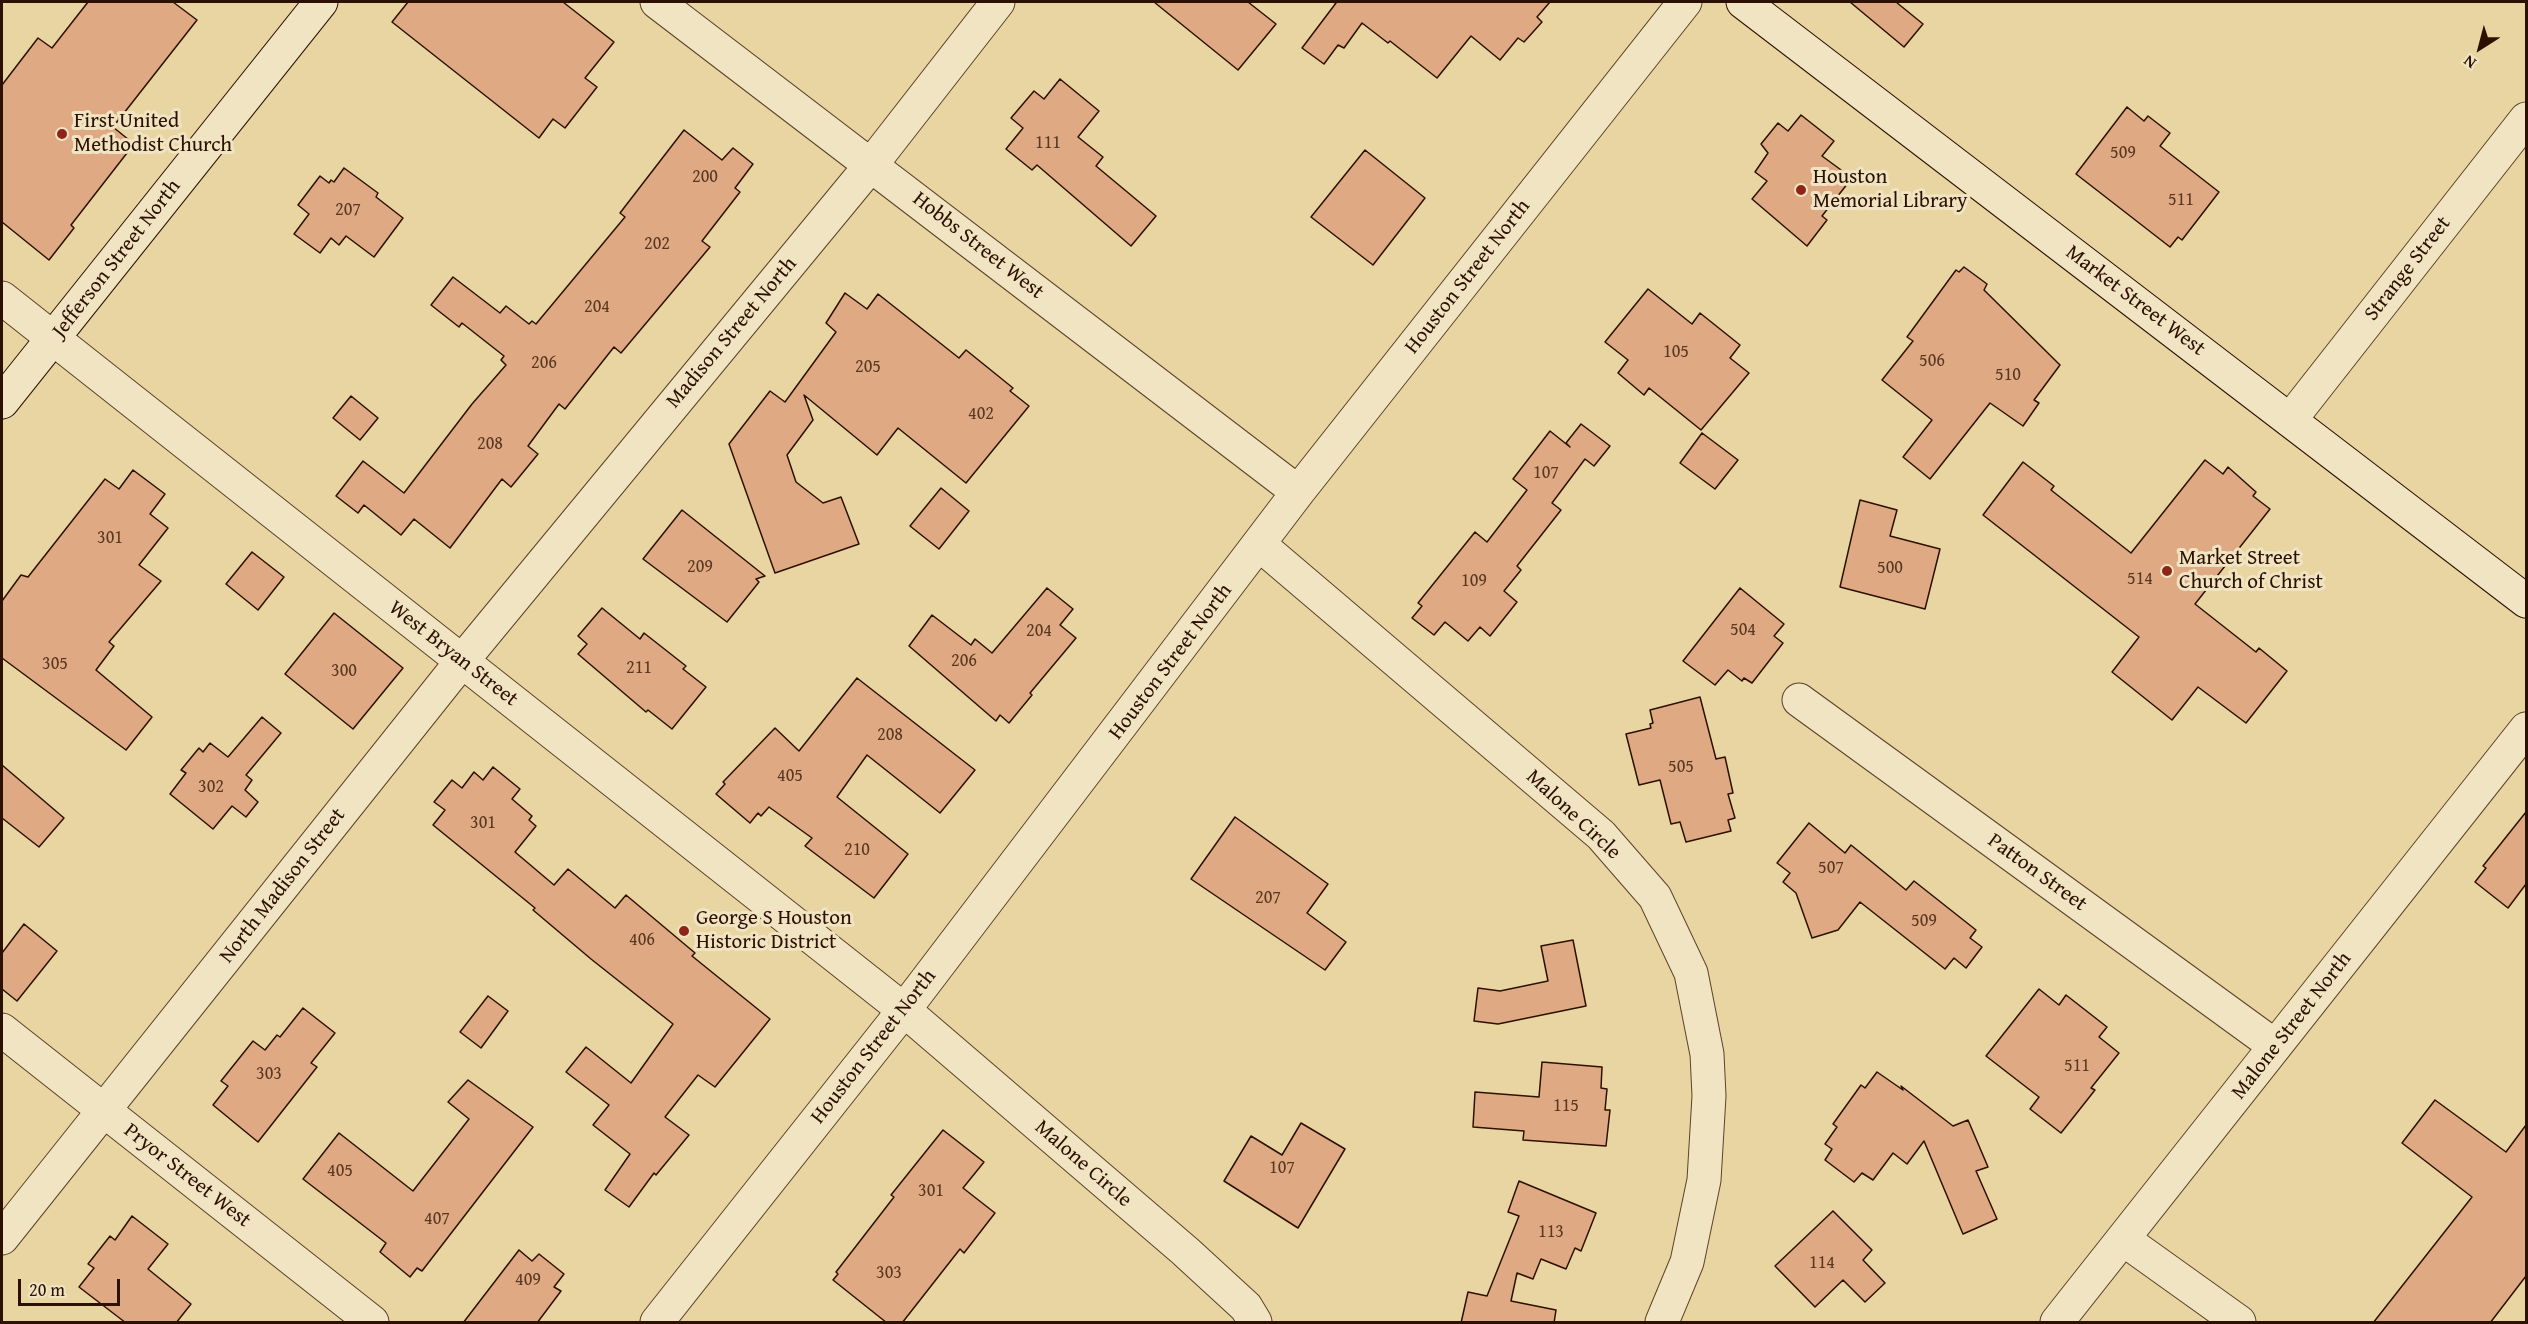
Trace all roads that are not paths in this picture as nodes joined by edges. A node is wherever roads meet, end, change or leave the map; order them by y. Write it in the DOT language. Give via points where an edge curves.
graph roads {
  1 [pos="321,2"];
  2 [pos="657,2"];
  3 [pos="998,2"];
  4 [pos="1685,2"];
  5 [pos="1743,2"];
  6 [pos="2526,119"];
  7 [pos="872,165"];
  8 [pos="2,298"];
  9 [pos="54,339"];
  10 [pos="2,402"];
  11 [pos="2290,420"];
  12 [pos="1298,492"];
  13 [pos="1260,545"];
  14 [pos="2525,596"];
  15 [pos="462,661"];
  16 [pos="1799,700"];
  17 [pos="2526,729"];
  18 [pos="904,1010"];
  19 [pos="2,1030"];
  20 [pos="2275,1047"];
  21 [pos="105,1112"];
  22 [pos="2,1238"];
  23 [pos="2123,1239"];
  24 [pos="372,1323"];
  25 [pos="657,1323"];
  26 [pos="1255,1323"];
  27 [pos="1662,1323"];
  28 [pos="2057,1323"];
  29 [pos="2239,1323"];
  1 -- 9 [label="street, Jefferson Street North"];
  2 -- 7 [label="street, Hobbs Street West"];
  3 -- 7 [label="street, Madison Street North"];
  4 -- 12 [label="street, Houston Street North"];
  5 -- 11 [label="street, Market Street West"];
  6 -- 11 [label="street, Strange Street"];
  7 -- 12 [label="street, Hobbs Street West"];
  7 -- 15 [label="street, Madison Street North"];
  8 -- 9 [label="street, West Bryan Street"];
  9 -- 10 [label="street, Jefferson Street North"];
  9 -- 15 [label="street, West Bryan Street"];
  11 -- 14 [label="street, Market Street West"];
  12 -- 13 [label="street, Houston Street North"];
  13 -- 18 [label="street, Houston Street North"];
  13 -- 27 [label="street, Malone Circle" via="1601,835 1655,897 1691,973 1707,1054 1709,1096 1704,1180 1687,1262"];
  15 -- 18 [label="street, West Bryan Street"];
  15 -- 21 [label="street, North Madison Street"];
  16 -- 20 [label="street, Patton Street"];
  17 -- 20 [label="street, Malone Street North"];
  18 -- 25 [label="street, Houston Street North"];
  18 -- 26 [label="street, Malone Circle" via="1185,1251 1246,1307"];
  19 -- 21 [label="street, Pryor Street West"];
  20 -- 23 [label="street, Malone Street North"];
  21 -- 22 [label="street"];
  21 -- 24 [label="street, Pryor Street West"];
  23 -- 28 [label="street, Malone Street North"];
  23 -- 29 [label="street"];
}
